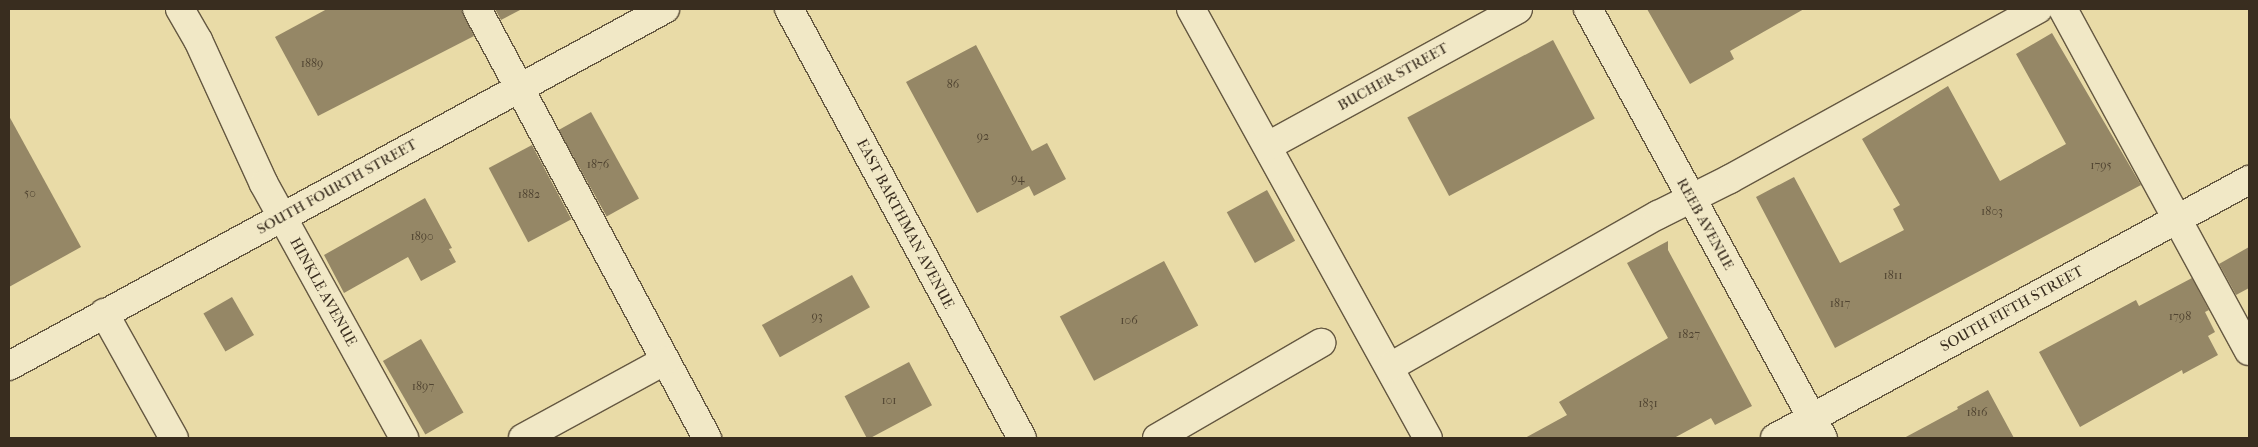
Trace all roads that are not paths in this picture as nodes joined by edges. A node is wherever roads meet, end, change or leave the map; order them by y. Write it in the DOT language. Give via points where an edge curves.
graph roads {
  1 [pos="180,9"];
  2 [pos="477,9"];
  3 [pos="665,9"];
  4 [pos="789,9"];
  5 [pos="1191,9"];
  6 [pos="1518,9"];
  7 [pos="1588,9"];
  8 [pos="2038,9"];
  9 [pos="2063,9"];
  10 [pos="518,88"];
  11 [pos="1268,146"];
  12 [pos="2249,180"];
  13 [pos="1692,199"];
  14 [pos="282,217"];
  15 [pos="2178,219"];
  16 [pos="104,313"];
  17 [pos="1321,343"];
  18 [pos="2249,351"];
  19 [pos="664,361"];
  20 [pos="9,366"];
  21 [pos="1390,367"];
  22 [pos="1817,428"];
  23 [pos="174,438"];
  24 [pos="404,438"];
  25 [pos="523,438"];
  26 [pos="707,438"];
  27 [pos="1022,438"];
  28 [pos="1157,438"];
  29 [pos="1428,438"];
  30 [pos="1775,438"];
  1 -- 14 [label="street, HINKLE AVENUE"];
  2 -- 10 [label="street"];
  3 -- 10 [label="street, SOUTH FOURTH STREET"];
  4 -- 27 [label="street, EAST BARTHMAN AVENUE"];
  5 -- 11 [label="street"];
  6 -- 11 [label="street, BUCHER STREET"];
  7 -- 13 [label="street, REEB AVENUE"];
  8 -- 13 [label="street"];
  9 -- 15 [label="street"];
  10 -- 14 [label="street, SOUTH FOURTH STREET"];
  10 -- 19 [label="street"];
  11 -- 21 [label="street"];
  12 -- 15 [label="street, SOUTH FIFTH STREET"];
  13 -- 21 [label="street"];
  13 -- 22 [label="street, REEB AVENUE"];
  14 -- 16 [label="street, SOUTH FOURTH STREET"];
  14 -- 24 [label="street, HINKLE AVENUE"];
  15 -- 18 [label="street"];
  15 -- 22 [label="street, SOUTH FIFTH STREET"];
  16 -- 20 [label="street, SOUTH FOURTH STREET"];
  16 -- 23 [label="street"];
  17 -- 28 [label="street"];
  19 -- 25 [label="street"];
  19 -- 26 [label="street"];
  21 -- 29 [label="street"];
  22 -- 30 [label="street, SOUTH FIFTH STREET"];
}
